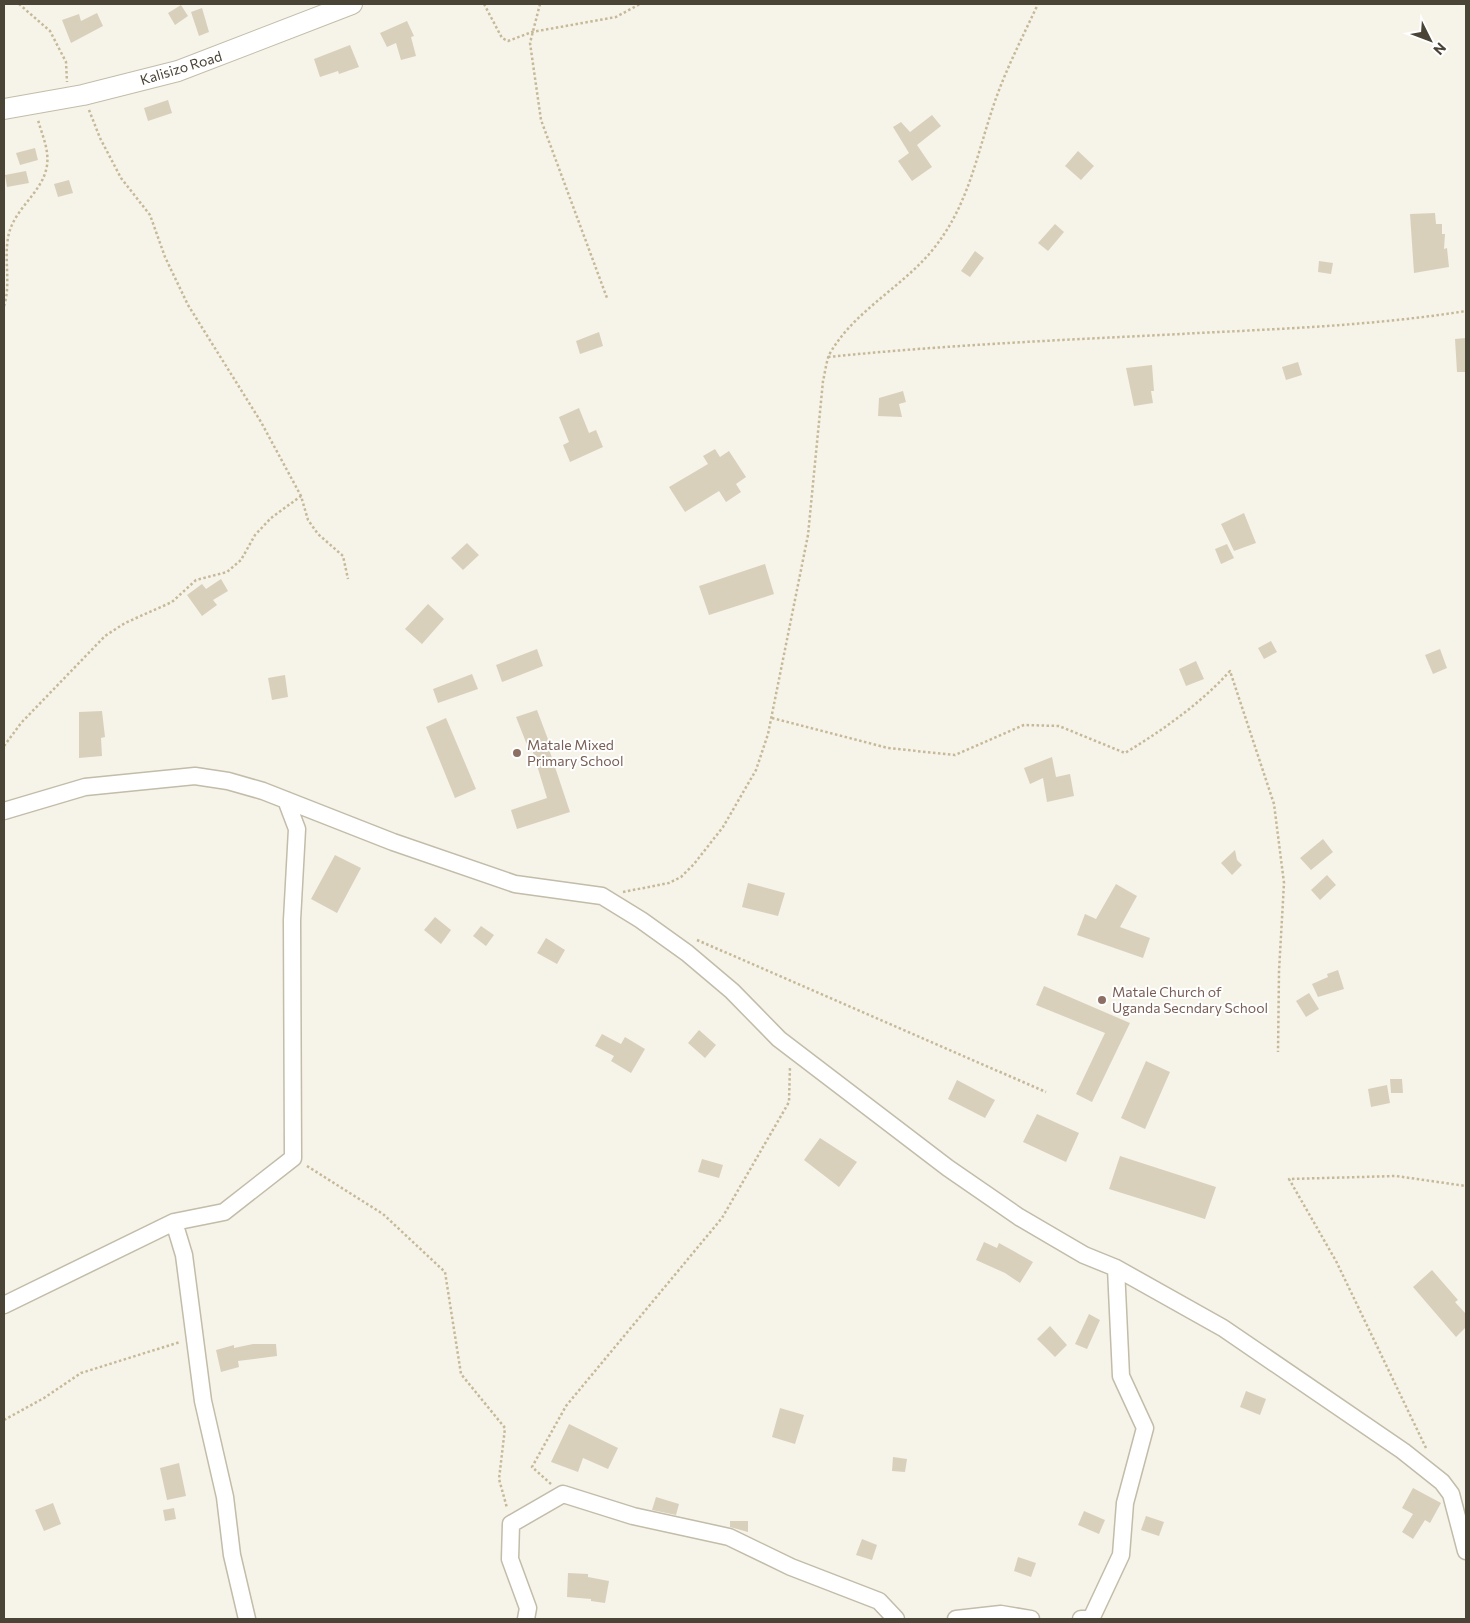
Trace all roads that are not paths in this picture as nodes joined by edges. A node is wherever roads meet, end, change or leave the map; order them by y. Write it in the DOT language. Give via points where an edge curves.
graph roads {
  1 [pos="352,4"];
  2 [pos="4,109"];
  3 [pos="286,800"];
  4 [pos="4,811"];
  5 [pos="174,1222"];
  6 [pos="1116,1268"];
  7 [pos="4,1305"];
  8 [pos="1466,1551"];
  9 [pos="247,1619"];
  10 [pos="526,1619"];
  11 [pos="896,1619"];
  12 [pos="956,1619"];
  13 [pos="1030,1619"];
  14 [pos="1081,1619"];
  1 -- 2 [label="street, Kalisizo Road" via="186,68 76,97"];
  3 -- 4 [label="street" via="228,781 194,776 85,787"];
  3 -- 5 [label="street" via="297,829 292,920 293,1158 224,1212"];
  3 -- 6 [label="street" via="445,862 515,884 602,896 686,952 790,1047 948,1168 1019,1217 1084,1255"];
  5 -- 7 [label="street"];
  5 -- 9 [label="street" via="184,1255 203,1401 225,1497 232,1555"];
  6 -- 8 [label="street" via="1223,1328 1442,1482 1451,1494"];
  6 -- 14 [label="street" via="1121,1376 1145,1428 1125,1503 1122,1555 1091,1619"];
  10 -- 11 [label="street" via="528,1608 510,1559 511,1524 563,1494 633,1516 729,1537 790,1567 879,1601"];
  12 -- 13 [label="street" via="1001,1614"];
}
